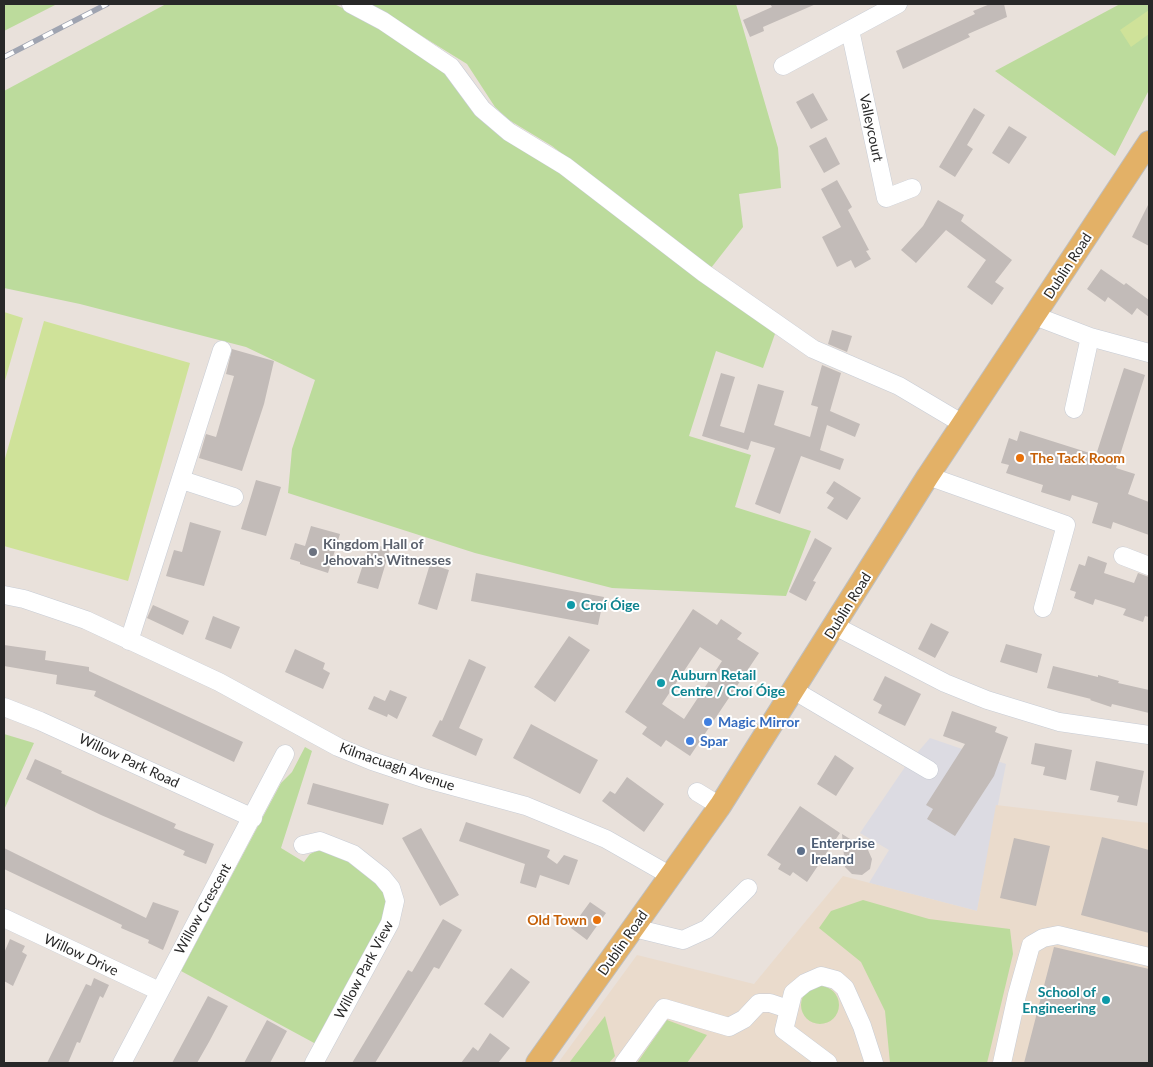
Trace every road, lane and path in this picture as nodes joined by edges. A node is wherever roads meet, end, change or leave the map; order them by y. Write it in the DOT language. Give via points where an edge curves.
graph roads {
  1 [pos="351,4"];
  2 [pos="898,4"];
  3 [pos="850,30"];
  4 [pos="783,66"];
  5 [pos="1149,142"];
  6 [pos="912,188"];
  7 [pos="1035,316"];
  8 [pos="1090,337"];
  9 [pos="222,350"];
  10 [pos="1149,353"];
  11 [pos="1074,409"];
  12 [pos="963,424"];
  13 [pos="928,476"];
  14 [pos="182,480"];
  15 [pos="234,497"];
  16 [pos="1123,556"];
  17 [pos="1149,566"];
  18 [pos="4,596"];
  19 [pos="1043,608"];
  20 [pos="835,626"];
  21 [pos="130,641"];
  22 [pos="795,690"];
  23 [pos="4,707"];
  24 [pos="1149,735"];
  25 [pos="285,754"];
  26 [pos="929,770"];
  27 [pos="697,792"];
  28 [pos="720,806"];
  29 [pos="253,818"];
  30 [pos="302,845"];
  31 [pos="671,876"];
  32 [pos="748,888"];
  33 [pos="4,918"];
  34 [pos="634,928"];
  35 [pos="1149,957"];
  36 [pos="159,991"];
  37 [pos="788,1009"];
  38 [pos="122,1063"];
  39 [pos="314,1063"];
  40 [pos="537,1063"];
  41 [pos="624,1063"];
  42 [pos="828,1063"];
  43 [pos="874,1063"];
  44 [pos="1002,1063"];
  1 -- 12 [label="street" via="383,21 451,67 482,109 509,132 565,166 704,273 805,344 899,386"];
  2 -- 3 [label="street"];
  3 -- 4 [label="street"];
  3 -- 6 [label="street, Valleycourt" via="886,198"];
  5 -- 7 [label="main road, Dublin Road"];
  7 -- 8 [label="street"];
  7 -- 12 [label="main road, Dublin Road"];
  8 -- 10 [label="street"];
  8 -- 11 [label="street"];
  9 -- 14 [label="street"];
  12 -- 13 [label="main road, Dublin Road"];
  13 -- 19 [label="street" via="1066,524"];
  13 -- 20 [label="main road, Dublin Road"];
  14 -- 15 [label="street"];
  14 -- 21 [label="street"];
  16 -- 17 [label="street"];
  18 -- 21 [label="street, Kilmacuagh Avenue" via="24,599 86,620"];
  20 -- 22 [label="main road, Dublin Road"];
  20 -- 24 [label="street" via="945,683 987,700 1059,722"];
  21 -- 31 [label="street, Kilmacuagh Avenue" via="219,682 338,747 423,778 526,806 606,839"];
  22 -- 26 [label="street"];
  22 -- 28 [label="main road, Dublin Road"];
  23 -- 29 [label="street, Willow Park Road"];
  25 -- 29 [label="street, Willow Crescent"];
  27 -- 28 [label="street"];
  28 -- 31 [label="main road, Dublin Road"];
  29 -- 36 [label="street, Willow Crescent"];
  30 -- 39 [label="street, Willow Park View" via="320,841 353,854 391,888 395,901 390,922"];
  31 -- 34 [label="main road, Dublin Road"];
  32 -- 34 [label="street" via="707,929 683,940"];
  33 -- 36 [label="street, Willow Drive"];
  34 -- 40 [label="main road, Dublin Road"];
  35 -- 44 [label="street" via="1058,935 1031,945"];
  36 -- 38 [label="street, Willow Crescent"];
  37 -- 41 [label="street" via="759,1003 729,1027 664,1008"];
  37 -- 42 [label="street" via="784,1030"];
  37 -- 43 [label="street" via="793,993 805,983 821,976 836,980 849,996"];
}
